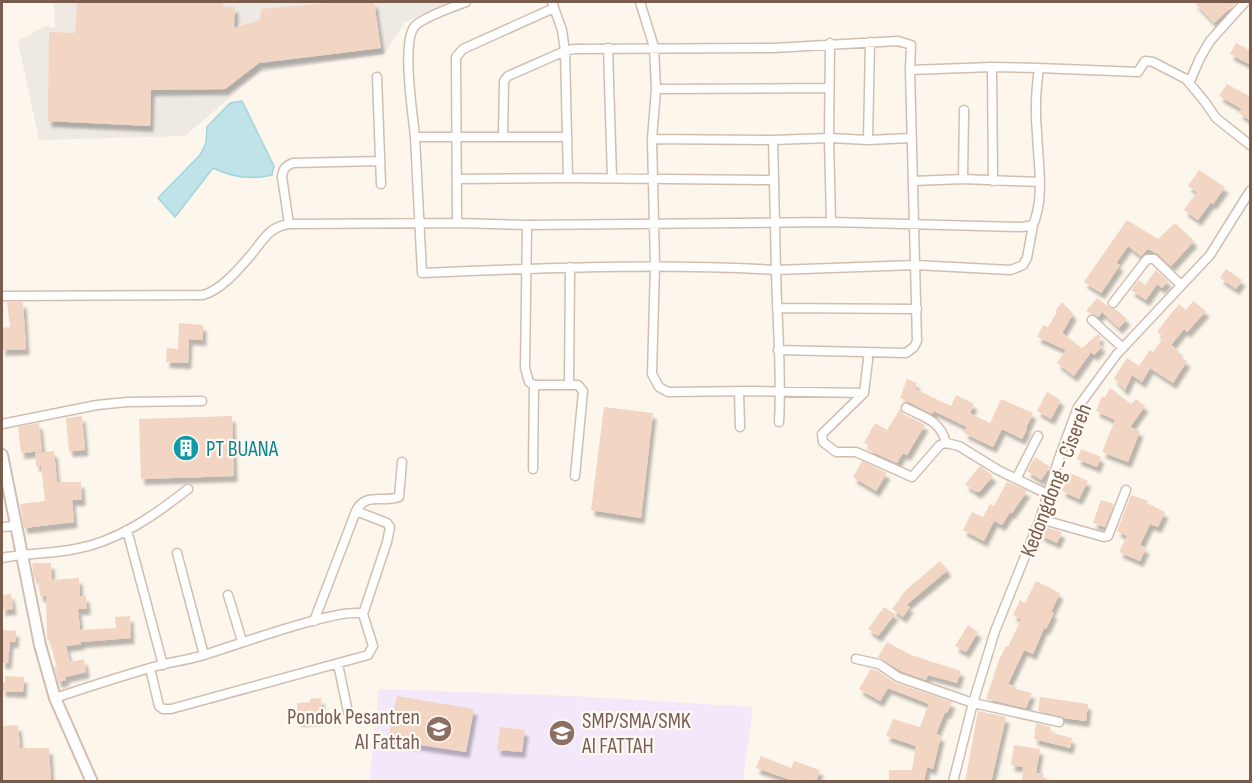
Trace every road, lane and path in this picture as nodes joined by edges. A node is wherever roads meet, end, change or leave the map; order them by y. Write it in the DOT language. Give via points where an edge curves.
graph roads {
  1 [pos="466,2"];
  2 [pos="640,2"];
  3 [pos="1245,2"];
  4 [pos="553,5"];
  5 [pos="870,42"];
  6 [pos="830,43"];
  7 [pos="654,47"];
  8 [pos="608,48"];
  9 [pos="566,51"];
  10 [pos="992,67"];
  11 [pos="1039,68"];
  12 [pos="910,70"];
  13 [pos="377,77"];
  14 [pos="1186,80"];
  15 [pos="829,88"];
  16 [pos="656,89"];
  17 [pos="964,110"];
  18 [pos="457,136"];
  19 [pos="503,136"];
  20 [pos="415,137"];
  21 [pos="567,137"];
  22 [pos="829,138"];
  23 [pos="911,138"];
  24 [pos="652,139"];
  25 [pos="773,140"];
  26 [pos="868,140"];
  27 [pos="1251,145"];
  28 [pos="380,161"];
  29 [pos="568,178"];
  30 [pos="612,178"];
  31 [pos="458,179"];
  32 [pos="653,179"];
  33 [pos="963,179"];
  34 [pos="774,180"];
  35 [pos="913,181"];
  36 [pos="993,181"];
  37 [pos="1039,182"];
  38 [pos="381,184"];
  39 [pos="1251,191"];
  40 [pos="653,222"];
  41 [pos="831,222"];
  42 [pos="457,223"];
  43 [pos="776,223"];
  44 [pos="289,224"];
  45 [pos="418,224"];
  46 [pos="913,224"];
  47 [pos="527,225"];
  48 [pos="1033,225"];
  49 [pos="915,265"];
  50 [pos="655,266"];
  51 [pos="570,267"];
  52 [pos="526,269"];
  53 [pos="777,270"];
  54 [pos="1181,285"];
  55 [pos="2,296"];
  56 [pos="1113,303"];
  57 [pos="777,308"];
  58 [pos="917,309"];
  59 [pos="1092,320"];
  60 [pos="1123,348"];
  61 [pos="778,350"];
  62 [pos="867,352"];
  63 [pos="534,385"];
  64 [pos="569,385"];
  65 [pos="739,392"];
  66 [pos="781,392"];
  67 [pos="864,393"];
  68 [pos="202,401"];
  69 [pos="906,408"];
  70 [pos="779,422"];
  71 [pos="2,424"];
  72 [pos="740,426"];
  73 [pos="1038,436"];
  74 [pos="946,443"];
  75 [pos="2,455"];
  76 [pos="402,462"];
  77 [pos="533,469"];
  78 [pos="575,476"];
  79 [pos="1016,479"];
  80 [pos="188,489"];
  81 [pos="1126,490"];
  82 [pos="1047,494"];
  83 [pos="356,511"];
  84 [pos="1040,519"];
  85 [pos="16,526"];
  86 [pos="2,527"];
  87 [pos="127,530"];
  88 [pos="177,553"];
  89 [pos="22,554"];
  90 [pos="2,558"];
  91 [pos="228,595"];
  92 [pos="363,614"];
  93 [pos="314,621"];
  94 [pos="242,641"];
  95 [pos="204,655"];
  96 [pos="856,659"];
  97 [pos="338,664"];
  98 [pos="163,665"];
  99 [pos="150,668"];
  100 [pos="55,698"];
  101 [pos="973,703"];
  102 [pos="348,712"];
  103 [pos="1059,722"];
  104 [pos="92,782"];
  105 [pos="953,782"];
  1 -- 20 [label="street" via="416,24 411,33 408,51"];
  2 -- 7 [label="street"];
  3 -- 14 [label="street" via="1210,41 1191,79"];
  4 -- 9 [label="street"];
  4 -- 18 [label="street" via="459,52"];
  5 -- 6 [label="street"];
  5 -- 12 [label="street" via="898,41 911,45"];
  5 -- 26 [label="street"];
  6 -- 7 [label="street" via="773,48"];
  6 -- 15 [label="street"];
  7 -- 8 [label="street"];
  7 -- 16 [label="street"];
  8 -- 9 [label="street"];
  8 -- 30 [label="street"];
  9 -- 19 [label="street" via="504,81"];
  9 -- 21 [label="street"];
  10 -- 11 [label="street"];
  10 -- 12 [label="street"];
  10 -- 36 [label="street"];
  11 -- 14 [label="street" via="1138,72 1145,61"];
  11 -- 37 [label="street"];
  12 -- 23 [label="street"];
  13 -- 28 [label="street"];
  14 -- 27 [label="street" via="1216,118"];
  15 -- 16 [label="street"];
  15 -- 22 [label="street"];
  16 -- 24 [label="street"];
  17 -- 33 [label="street"];
  18 -- 19 [label="street"];
  18 -- 20 [label="street"];
  18 -- 31 [label="street"];
  19 -- 21 [label="street"];
  20 -- 45 [label="street"];
  21 -- 29 [label="street"];
  22 -- 25 [label="street"];
  22 -- 26 [label="street"];
  22 -- 41 [label="street"];
  23 -- 26 [label="street"];
  23 -- 35 [label="street"];
  24 -- 25 [label="street"];
  24 -- 32 [label="street"];
  25 -- 34 [label="street"];
  28 -- 38 [label="street"];
  28 -- 44 [label="street" via="286,166 282,177"];
  29 -- 30 [label="street"];
  29 -- 31 [label="street"];
  30 -- 32 [label="street"];
  31 -- 42 [label="street"];
  32 -- 34 [label="street"];
  32 -- 40 [label="street"];
  33 -- 35 [label="street"];
  33 -- 36 [label="street"];
  34 -- 43 [label="street"];
  35 -- 46 [label="street"];
  36 -- 37 [label="street"];
  37 -- 48 [label="street"];
  39 -- 54 [label="street, Kedongdong - Cisereh" via="1220,242"];
  40 -- 43 [label="street"];
  40 -- 47 [label="street"];
  40 -- 50 [label="street"];
  41 -- 43 [label="street"];
  41 -- 46 [label="street"];
  42 -- 45 [label="street"];
  42 -- 47 [label="street"];
  43 -- 53 [label="street"];
  44 -- 45 [label="street"];
  44 -- 55 [label="street" via="278,225 266,234 214,292 203,295"];
  45 -- 52 [label="street" via="422,273"];
  46 -- 48 [label="street"];
  46 -- 49 [label="street"];
  47 -- 52 [label="street"];
  48 -- 49 [label="street" via="1027,258 1018,268"];
  49 -- 53 [label="street"];
  49 -- 58 [label="street"];
  50 -- 51 [label="street"];
  50 -- 53 [label="street"];
  50 -- 65 [label="street" via="652,374 659,387 668,392"];
  51 -- 52 [label="street"];
  51 -- 64 [label="street"];
  52 -- 63 [label="street" via="525,368 529,382"];
  53 -- 57 [label="street"];
  54 -- 56 [label="street" via="1154,259 1147,259"];
  54 -- 60 [label="street, Kedongdong - Cisereh"];
  57 -- 58 [label="street"];
  57 -- 61 [label="street"];
  58 -- 62 [label="street" via="914,347 906,353"];
  59 -- 60 [label="street"];
  60 -- 82 [label="street, Kedongdong - Cisereh" via="1078,407"];
  61 -- 62 [label="street"];
  61 -- 66 [label="street"];
  62 -- 67 [label="street"];
  63 -- 64 [label="street"];
  63 -- 77 [label="street"];
  64 -- 78 [label="street" via="579,385 583,391"];
  65 -- 66 [label="street"];
  65 -- 72 [label="street"];
  66 -- 67 [label="street"];
  66 -- 70 [label="street"];
  67 -- 74 [label="street" via="822,434 823,442 831,450 863,454 912,477"];
  68 -- 71 [label="street" via="97,405"];
  69 -- 74 [label="street" via="936,423"];
  73 -- 79 [label="street"];
  74 -- 79 [label="street" via="959,446"];
  75 -- 85 [label="street"];
  76 -- 83 [label="street" via="399,496 362,501"];
  79 -- 82 [label="street"];
  80 -- 87 [label="street"];
  81 -- 84 [label="street" via="1108,536"];
  82 -- 84 [label="street, Kedongdong - Cisereh"];
  83 -- 92 [label="street" via="390,526"];
  83 -- 93 [label="street"];
  84 -- 101 [label="street, Kedongdong - Cisereh" via="995,631"];
  85 -- 86 [label="street"];
  85 -- 89 [label="street"];
  87 -- 89 [label="street" via="74,550"];
  87 -- 98 [label="street"];
  88 -- 95 [label="street"];
  89 -- 90 [label="street"];
  89 -- 100 [label="street"];
  91 -- 94 [label="street"];
  92 -- 93 [label="street"];
  92 -- 97 [label="street" via="373,646 371,651"];
  93 -- 94 [label="street"];
  94 -- 95 [label="street"];
  95 -- 98 [label="street"];
  96 -- 101 [label="street" via="879,664 898,677"];
  97 -- 99 [label="street" via="171,709 159,706"];
  97 -- 102 [label="street"];
  98 -- 99 [label="street"];
  99 -- 100 [label="street"];
  100 -- 104 [label="street"];
  101 -- 103 [label="street"];
  101 -- 105 [label="street, Kedongdong - Cisereh"];
}
